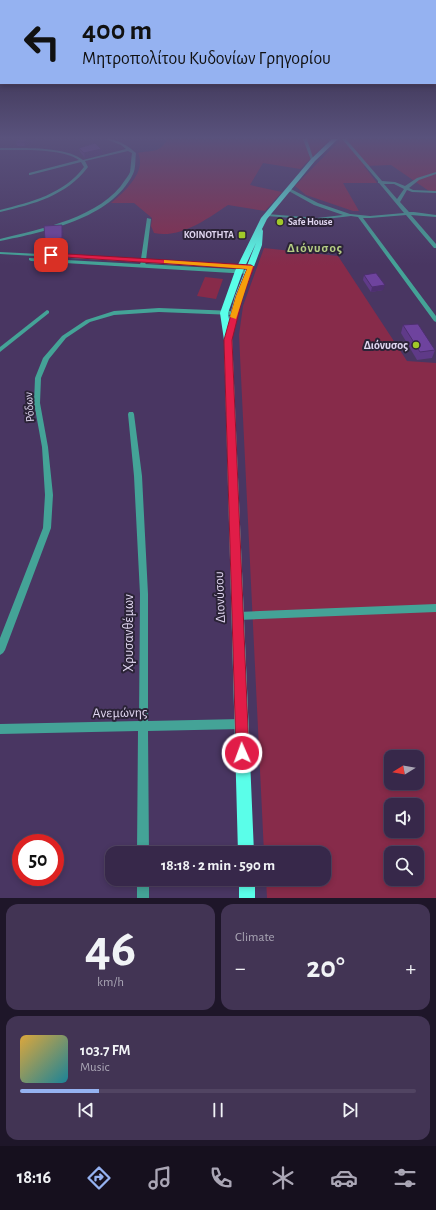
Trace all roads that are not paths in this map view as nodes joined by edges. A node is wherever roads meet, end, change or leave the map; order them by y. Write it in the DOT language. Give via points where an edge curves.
graph roads {
  1 [pos="74,181"];
  2 [pos="127,181"];
  3 [pos="296,181"];
  4 [pos="415,181"];
  5 [pos="380,182"];
  6 [pos="289,189"];
  7 [pos="406,189"];
  8 [pos="436,192"];
  9 [pos="398,203"];
  10 [pos="0,211"];
  11 [pos="410,214"];
  12 [pos="267,215"];
  13 [pos="351,215"];
  14 [pos="436,216"];
  15 [pos="360,217"];
  16 [pos="149,219"];
  17 [pos="260,231"];
  18 [pos="0,240"];
  19 [pos="436,247"];
  20 [pos="0,253"];
  21 [pos="144,263"];
  22 [pos="240,268"];
  23 [pos="250,270"];
  24 [pos="47,312"];
  25 [pos="224,313"];
  26 [pos="234,313"];
  27 [pos="436,320"];
  28 [pos="228,340"];
  29 [pos="0,350"];
  30 [pos="131,414"];
  31 [pos="436,608"];
  32 [pos="238,616"];
  33 [pos="0,650"];
  34 [pos="241,724"];
  35 [pos="144,726"];
  36 [pos="0,729"];
  37 [pos="143,846"];
  38 [pos="246,846"];
  39 [pos="143,886"];
  40 [pos="247,886"];
  41 [pos="143,898"];
  42 [pos="248,898"];
  1 -- 10 [label="street" via="47,196"];
  2 -- 18 [label="street" via="118,192 96,208 60,225"];
  3 -- 6 [label="main road, Διονύσου"];
  4 -- 7 [label="street"];
  5 -- 7 [label="street" via="390,182"];
  5 -- 9 [label="street"];
  6 -- 12 [label="main road, Διονύσου"];
  6 -- 13 [label="street" via="316,204"];
  7 -- 8 [label="street"];
  7 -- 9 [label="street"];
  9 -- 11 [label="street"];
  11 -- 14 [label="street"];
  11 -- 15 [label="street"];
  11 -- 19 [label="street"];
  12 -- 13 [label="street" via="317,219"];
  12 -- 17 [label="main road, Διονύσου"];
  13 -- 15 [label="street"];
  15 -- 27 [label="street"];
  16 -- 21 [label="street"];
  17 -- 22 [label="main road, Διονύσου"];
  17 -- 23 [label="main road, Διονύσου" via="259,245"];
  20 -- 21 [label="street" via="18,258"];
  21 -- 22 [label="street"];
  22 -- 23 [label="street"];
  22 -- 25 [label="main road, Διονύσου"];
  23 -- 26 [label="main road, Διονύσου"];
  24 -- 29 [label="street"];
  25 -- 26 [label="street, Ρόδων"];
  25 -- 28 [label="main road, Διονύσου"];
  25 -- 33 [label="street, Ρόδων" via="159,310 114,312 88,321 64,337 46,358 38,378 38,403 49,495 47,528"];
  26 -- 28 [label="main road, Διονύσου"];
  28 -- 32 [label="main road, Διονύσου"];
  30 -- 35 [label="street, Χρυσανθέμων" via="138,476 144,587"];
  31 -- 32 [label="street"];
  32 -- 34 [label="main road, Διονύσου"];
  34 -- 35 [label="street, Ανεμώνης"];
  34 -- 38 [label="main road, Διονύσου"];
  35 -- 36 [label="street, Ανεμώνης"];
  35 -- 37 [label="street, Χρυσανθέμων"];
  39 -- 41 [label="street"];
  40 -- 42 [label="main road"];
}
